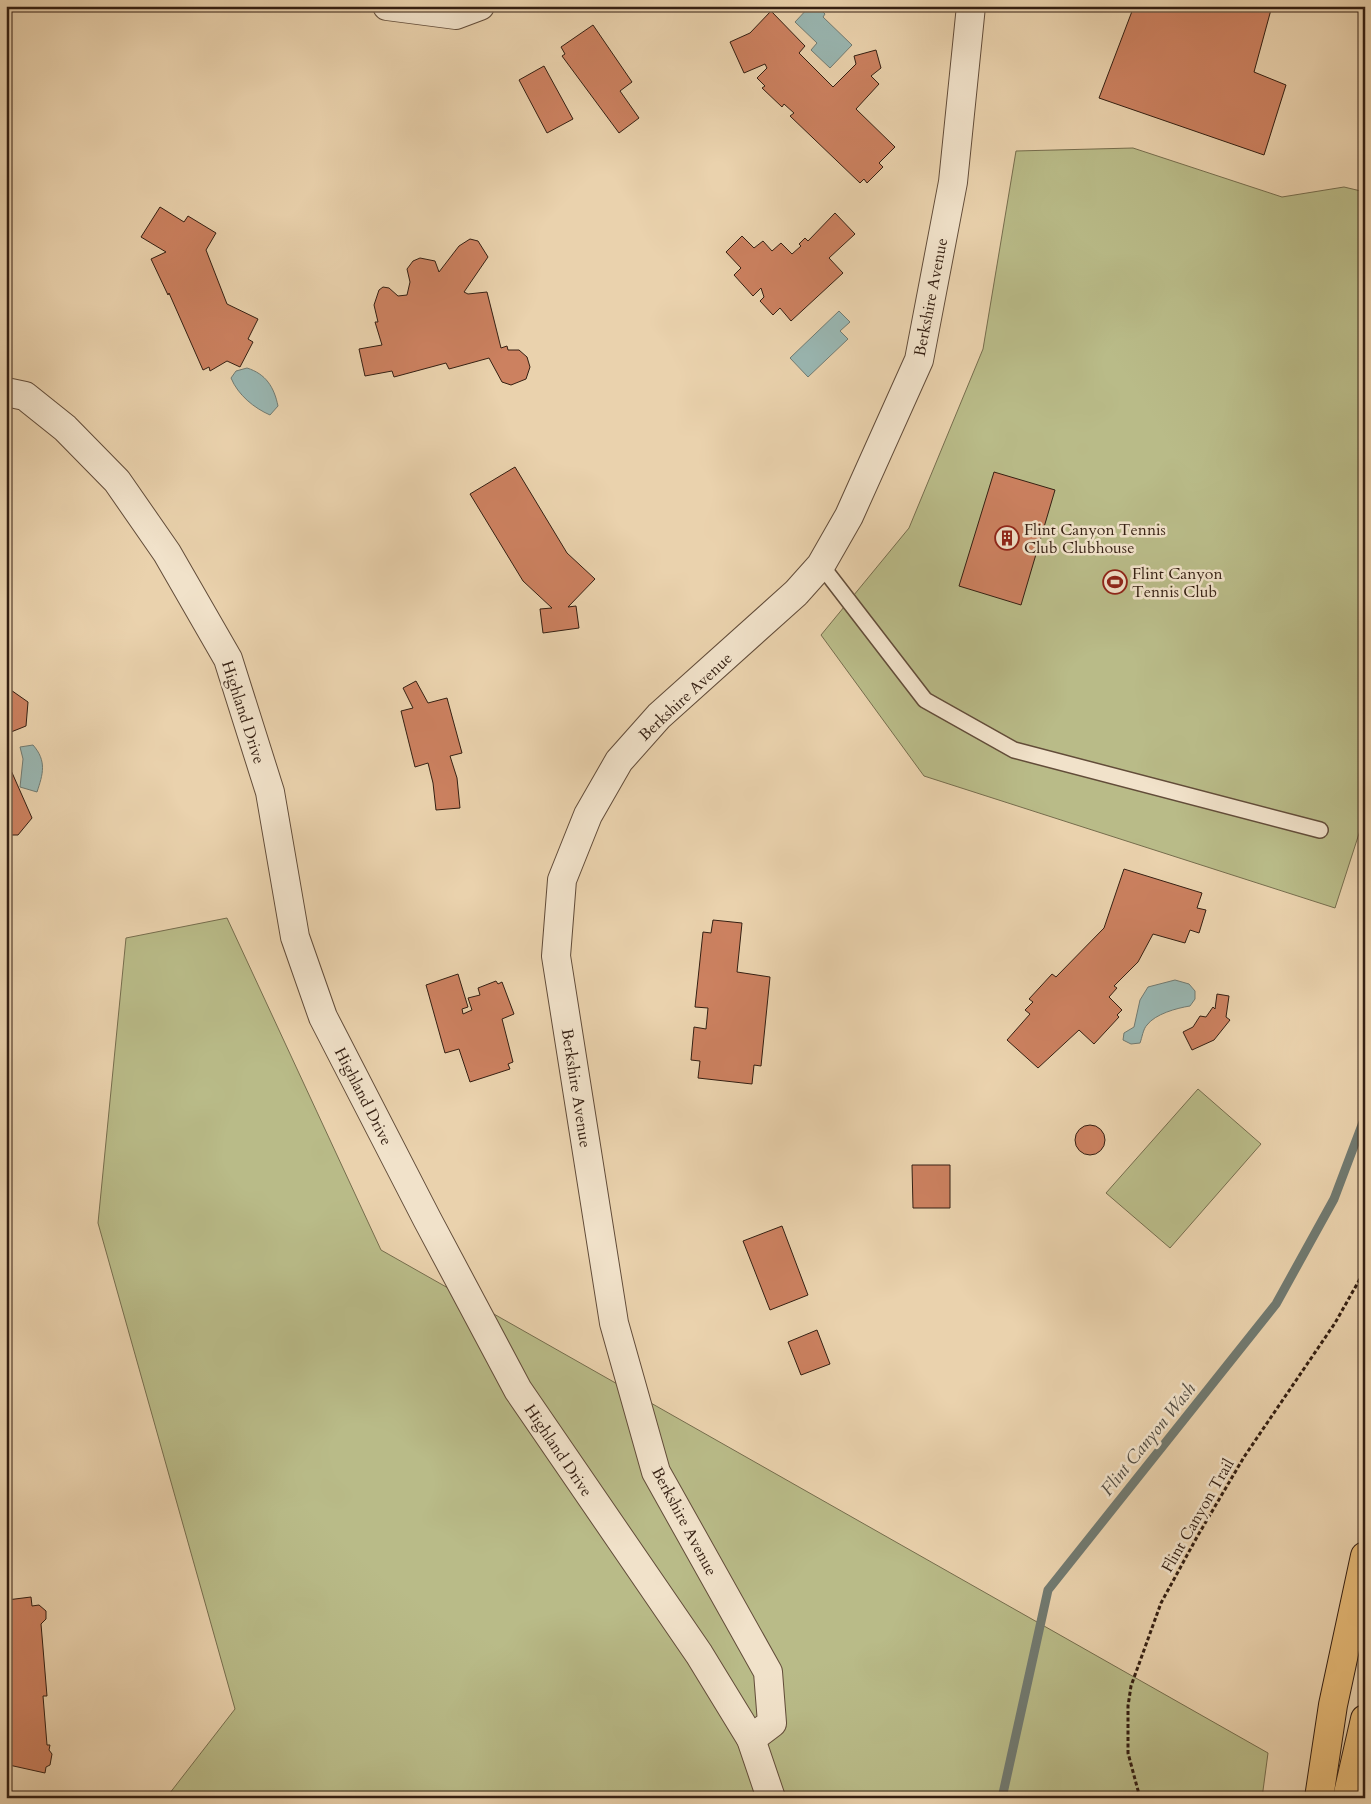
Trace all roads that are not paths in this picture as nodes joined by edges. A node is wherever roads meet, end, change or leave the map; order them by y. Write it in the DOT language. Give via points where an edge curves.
graph roads {
  1 [pos="387,6"];
  2 [pos="480,6"];
  3 [pos="971,6"];
  4 [pos="6,392"];
  5 [pos="821,565"];
  6 [pos="1320,830"];
  7 [pos="1365,1556"];
  8 [pos="1365,1719"];
  9 [pos="751,1739"];
  10 [pos="771,1798"];
  11 [pos="1319,1798"];
  12 [pos="1347,1798"];
  1 -- 2 [label="street" via="456,15"];
  3 -- 5 [label="street, Berkshire Avenue" via="953,182 919,360 848,516"];
  4 -- 9 [label="street, Highland Drive" via="25,396 65,428 117,480 167,553 228,659 270,792 295,937 324,1017 518,1390 699,1654"];
  5 -- 6 [label="lane" via="925,700 1014,750"];
  5 -- 9 [label="street, Berkshire Avenue" via="747,639 659,716 619,761 588,815 562,880 556,956 614,1323 656,1472 768,1672 772,1723"];
  7 -- 11 [label="highway" via="1333,1705"];
  8 -- 12 [label="highway"];
  9 -- 10 [label="street, Highland Drive"];
}
